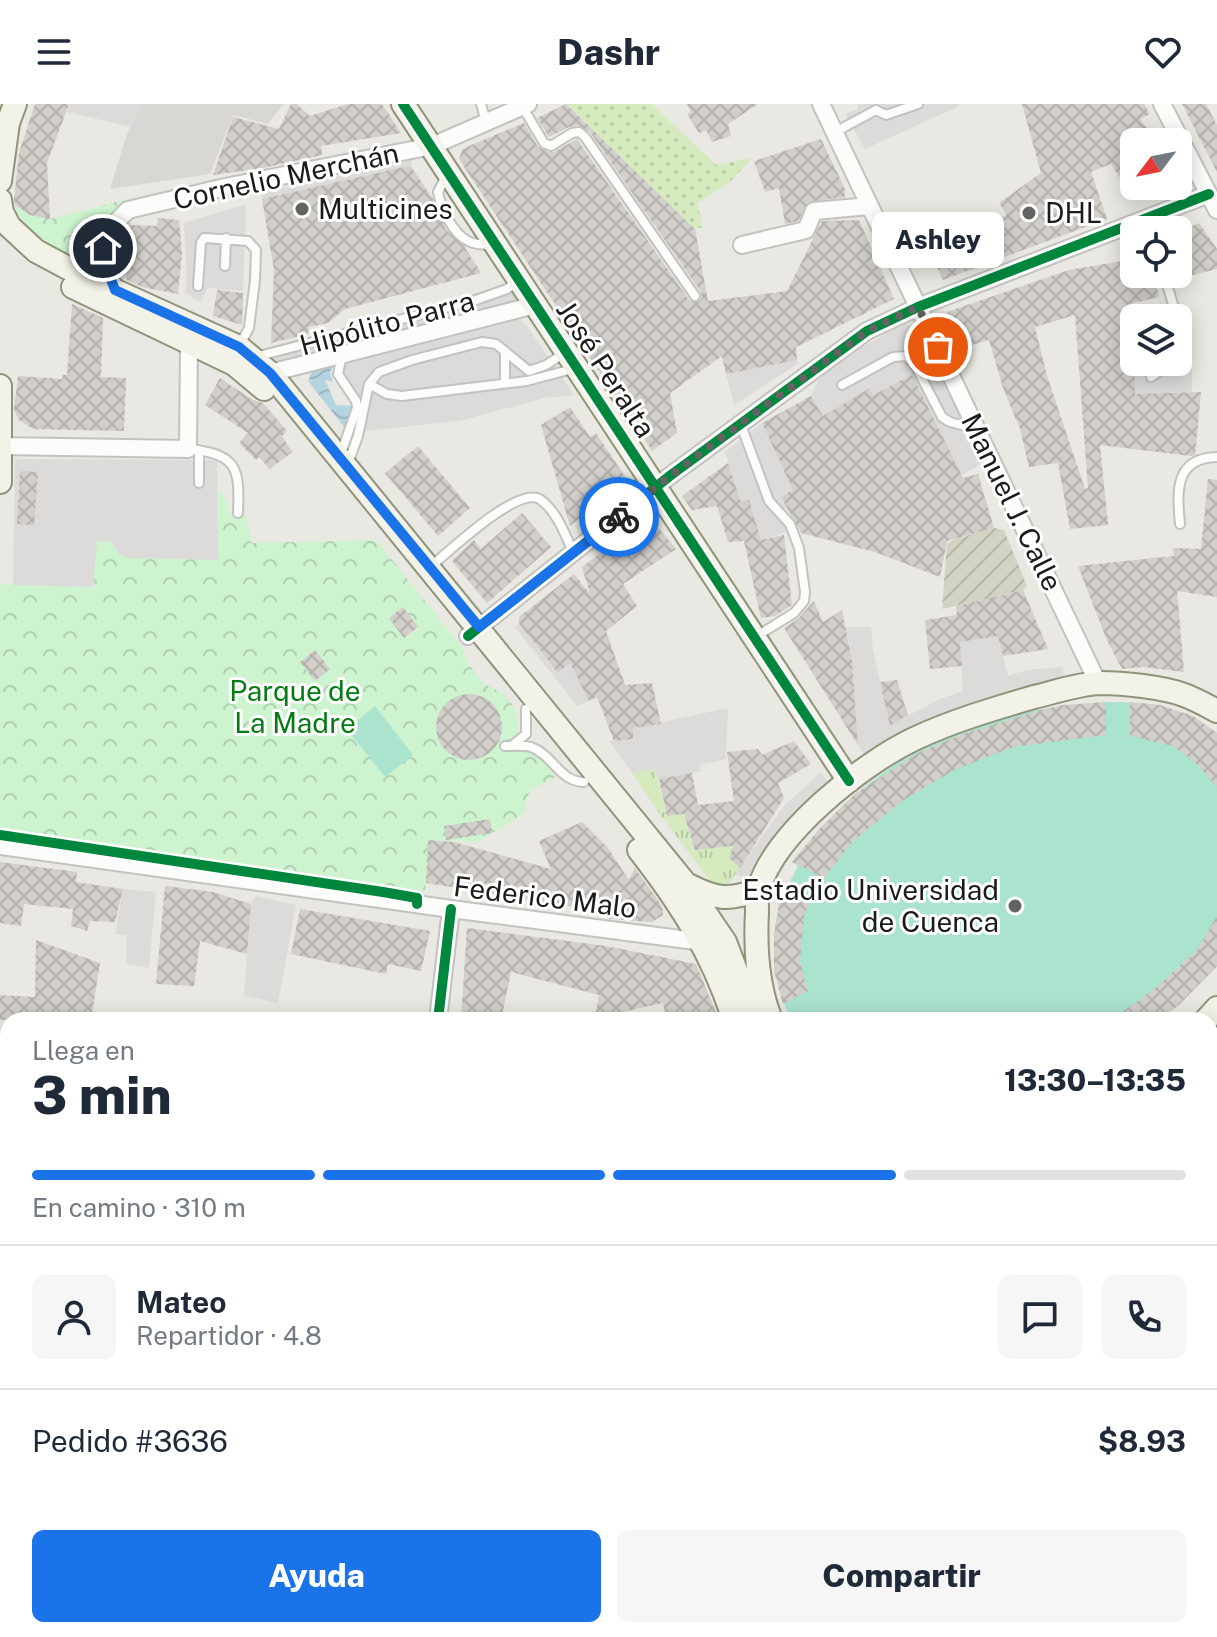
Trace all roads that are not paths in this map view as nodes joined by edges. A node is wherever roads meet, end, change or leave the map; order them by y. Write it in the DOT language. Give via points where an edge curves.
graph roads {
  1 [pos="4,104"];
  2 [pos="15,104"];
  3 [pos="403,104"];
  4 [pos="481,104"];
  5 [pos="821,104"];
  6 [pos="918,104"];
  7 [pos="1162,104"];
  8 [pos="525,105"];
  9 [pos="876,107"];
  10 [pos="0,117"];
  11 [pos="486,122"];
  12 [pos="835,132"];
  13 [pos="432,146"];
  14 [pos="0,181"];
  15 [pos="1209,194"];
  16 [pos="0,200"];
  17 [pos="870,206"];
  18 [pos="1217,210"];
  19 [pos="1164,216"];
  20 [pos="6,231"];
  21 [pos="1120,234"];
  22 [pos="226,238"];
  23 [pos="742,245"];
  24 [pos="225,266"];
  25 [pos="519,281"];
  26 [pos="198,286"];
  27 [pos="115,290"];
  28 [pos="695,296"];
  29 [pos="535,305"];
  30 [pos="918,307"];
  31 [pos="189,343"];
  32 [pos="245,352"];
  33 [pos="505,352"];
  34 [pos="343,354"];
  35 [pos="571,360"];
  36 [pos="270,373"];
  37 [pos="505,383"];
  38 [pos="369,384"];
  39 [pos="842,385"];
  40 [pos="0,386"];
  41 [pos="740,424"];
  42 [pos="977,429"];
  43 [pos="1,446"];
  44 [pos="193,450"];
  45 [pos="1217,457"];
  46 [pos="343,462"];
  47 [pos="0,482"];
  48 [pos="199,483"];
  49 [pos="656,488"];
  50 [pos="238,513"];
  51 [pos="1180,524"];
  52 [pos="573,553"];
  53 [pos="430,567"];
  54 [pos="473,632"];
  55 [pos="755,637"];
  56 [pos="1098,683"];
  57 [pos="526,709"];
  58 [pos="1217,711"];
  59 [pos="849,781"];
  60 [pos="584,782"];
  61 [pos="0,846"];
  62 [pos="685,883"];
  63 [pos="758,890"];
  64 [pos="451,909"];
  65 [pos="703,942"];
  66 [pos="439,1012"];
  67 [pos="750,1012"];
  68 [pos="751,1012"];
  69 [pos="752,1012"];
  1 -- 10 [label="main road"];
  2 -- 14 [label="main road"];
  3 -- 13 [label="main road, José Peralta"];
  4 -- 11 [label="lane"];
  5 -- 12 [label="street, Manuel J. Calle"];
  6 -- 9 [label="lane" via="886,115"];
  7 -- 15 [label="street"];
  8 -- 11 [label="street, Cornelio Merchán"];
  8 -- 28 [label="lane" via="544,143 551,146 579,132 585,137"];
  9 -- 12 [label="lane"];
  11 -- 13 [label="street, Cornelio Merchán"];
  12 -- 17 [label="street, Manuel J. Calle"];
  13 -- 25 [label="main road, José Peralta"];
  13 -- 27 [label="street, Cornelio Merchán" via="128,210 106,232 103,248"];
  15 -- 18 [label="street"];
  15 -- 19 [label="street"];
  16 -- 20 [label="main road"];
  17 -- 23 [label="street" via="814,211 806,230"];
  17 -- 30 [label="street, Manuel J. Calle"];
  20 -- 27 [label="main road"];
  20 -- 31 [label="main road" via="12,250 34,268"];
  21 -- 30 [label="street"];
  22 -- 24 [label="lane"];
  22 -- 26 [label="lane" via="204,238 201,243"];
  22 -- 32 [label="lane" via="248,241 256,250"];
  25 -- 29 [label="main road, José Peralta"];
  25 -- 32 [label="lane, Hipólito Parra" via="476,300"];
  27 -- 32 [label="main road"];
  29 -- 34 [label="street, Hipólito Parra"];
  29 -- 35 [label="main road, José Peralta"];
  30 -- 41 [label="street" via="867,331"];
  30 -- 42 [label="street, Manuel J. Calle"];
  31 -- 44 [label="street"];
  31 -- 54 [label="main road" via="234,364 260,384"];
  32 -- 36 [label="main road"];
  33 -- 35 [label="lane" via="529,371"];
  33 -- 37 [label="lane"];
  33 -- 38 [label="lane" via="482,342 379,372"];
  34 -- 36 [label="street, Hipólito Parra"];
  34 -- 46 [label="lane" via="338,374 357,408"];
  35 -- 37 [label="lane" via="552,376"];
  35 -- 49 [label="main road, José Peralta"];
  36 -- 46 [label="main road"];
  37 -- 38 [label="lane" via="402,396"];
  38 -- 46 [label="lane" via="361,425"];
  39 -- 42 [label="lane" via="893,357 906,356 942,417"];
  40 -- 43 [label="main road"];
  41 -- 49 [label="street"];
  41 -- 55 [label="lane" via="769,501 790,524 805,592 794,613"];
  42 -- 56 [label="street, Manuel J. Calle"];
  43 -- 44 [label="street"];
  43 -- 47 [label="main road"];
  44 -- 48 [label="lane"];
  44 -- 50 [label="lane" via="216,453 232,465 239,486"];
  45 -- 51 [label="lane" via="1194,462 1183,472 1177,493"];
  46 -- 53 [label="main road"];
  49 -- 52 [label="street"];
  49 -- 55 [label="main road, José Peralta"];
  52 -- 53 [label="lane" via="559,522 539,498 527,495 509,503"];
  52 -- 54 [label="street"];
  53 -- 54 [label="main road"];
  54 -- 57 [label="main road"];
  54 -- 62 [label="main road"];
  55 -- 59 [label="main road, José Peralta"];
  56 -- 58 [label="main road" via="1183,694"];
  56 -- 59 [label="main road" via="944,726 910,741"];
  57 -- 60 [label="main road"];
  57 -- 60 [label="lane" via="526,734 505,746 533,748 565,775"];
  59 -- 63 [label="main road" via="802,820"];
  60 -- 65 [label="main road"];
  61 -- 64 [label="street, Federico Malo"];
  62 -- 63 [label="main road" via="714,897 737,898"];
  62 -- 68 [label="main road" via="725,942"];
  63 -- 69 [label="main road"];
  64 -- 65 [label="street, Federico Malo"];
  64 -- 66 [label="street"];
  65 -- 67 [label="main road"];
}
